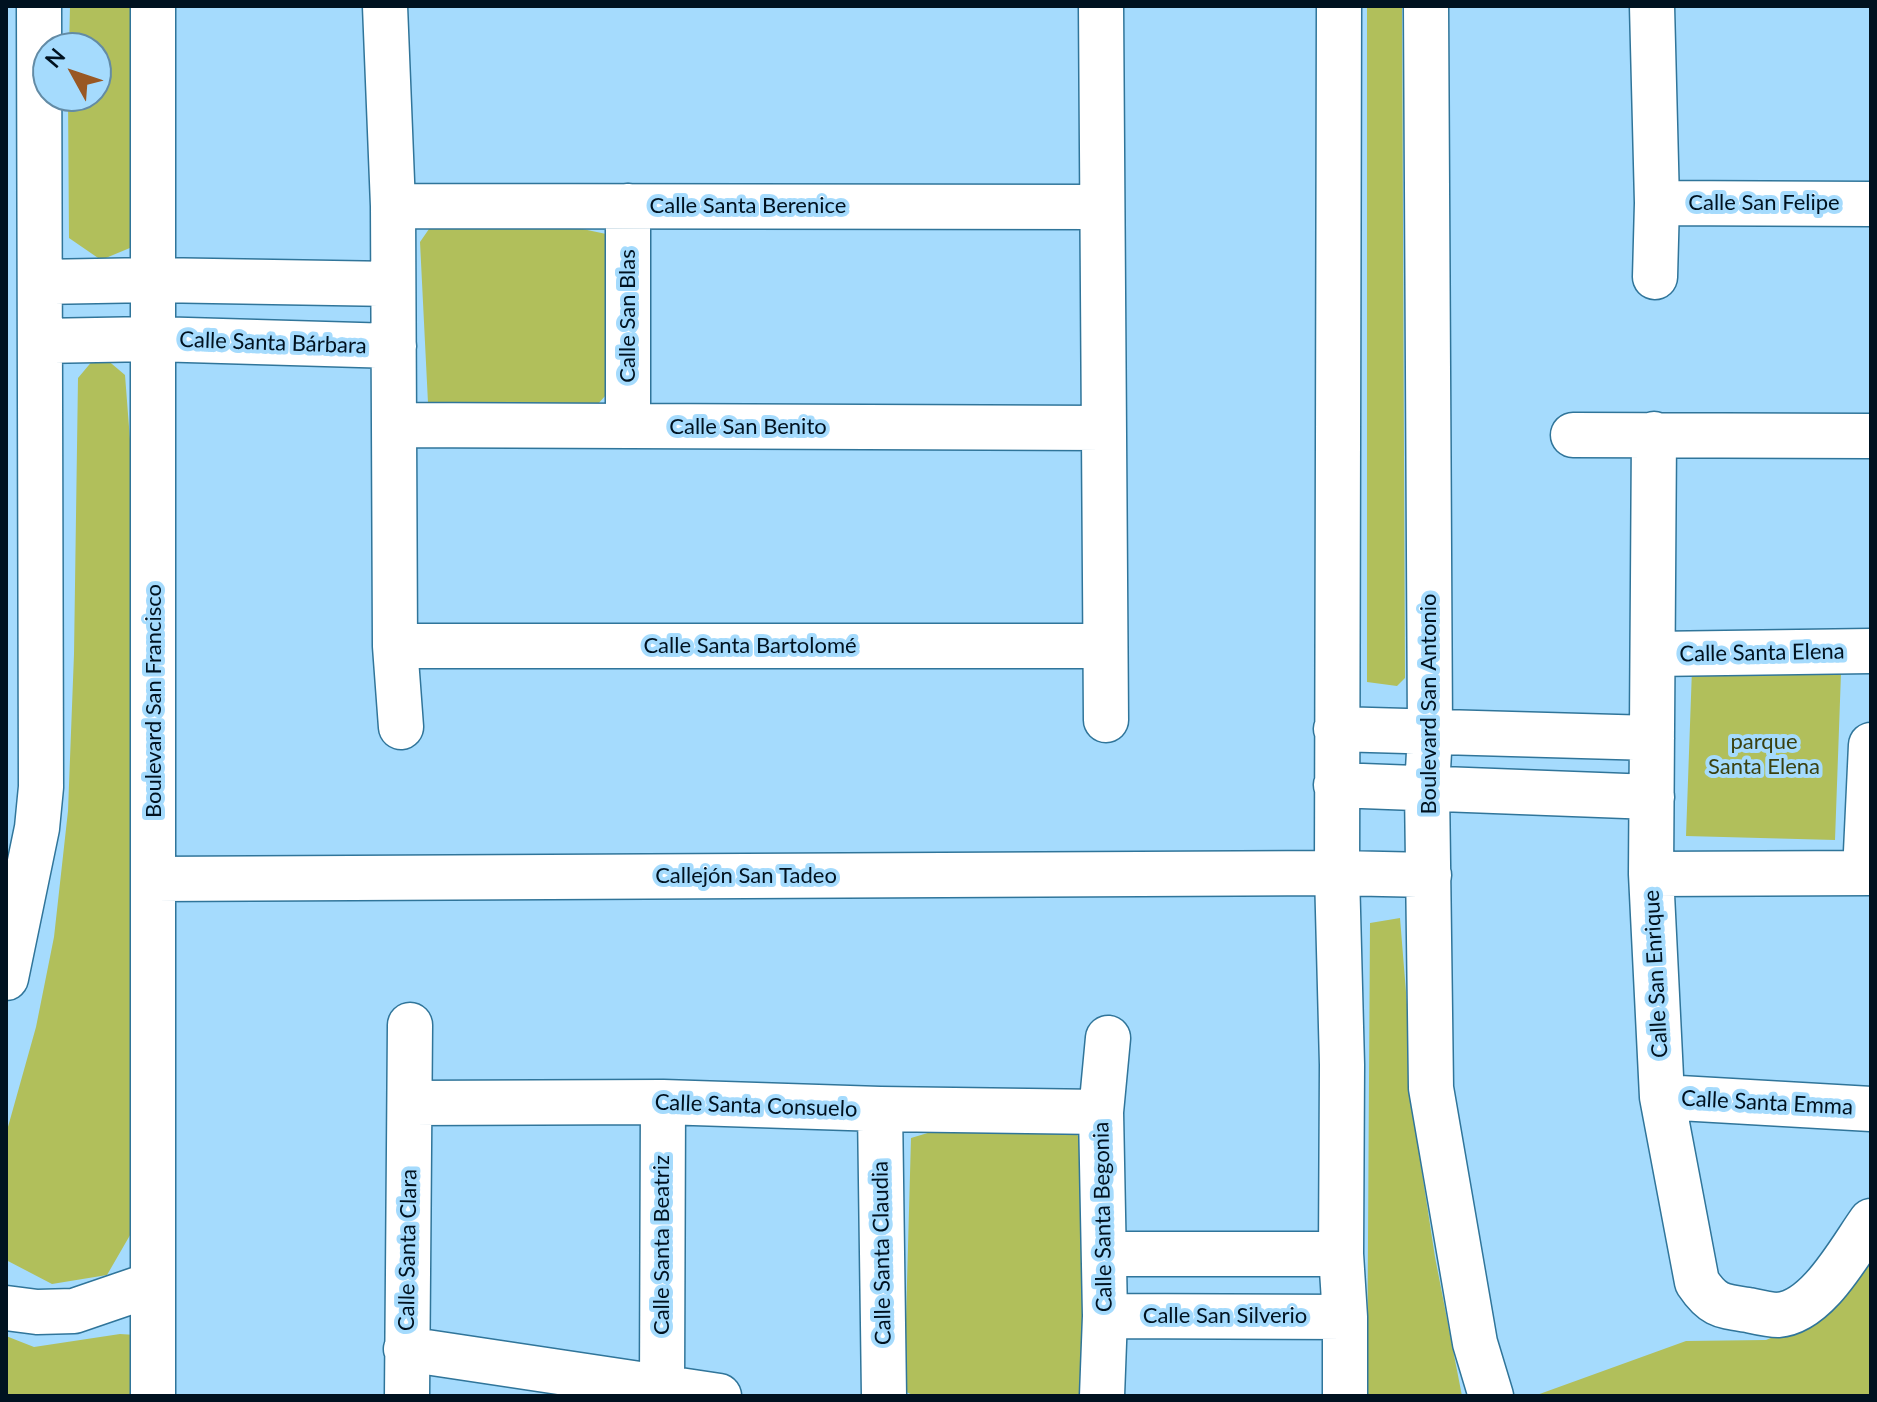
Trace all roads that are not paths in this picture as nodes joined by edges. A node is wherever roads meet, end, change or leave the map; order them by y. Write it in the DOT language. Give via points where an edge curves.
graph roads {
  1 [pos="39,6"];
  2 [pos="153,6"];
  3 [pos="385,6"];
  4 [pos="1101,6"];
  5 [pos="1339,6"];
  6 [pos="1426,6"];
  7 [pos="1652,6"];
  8 [pos="1657,203"];
  9 [pos="1871,204"];
  10 [pos="393,206"];
  11 [pos="628,206"];
  12 [pos="1102,207"];
  13 [pos="1655,277"];
  14 [pos="153,280"];
  15 [pos="40,282"];
  16 [pos="393,284"];
  17 [pos="153,339"];
  18 [pos="40,341"];
  19 [pos="394,346"];
  20 [pos="394,425"];
  21 [pos="628,426"];
  22 [pos="1103,428"];
  23 [pos="1654,434"];
  24 [pos="1573,435"];
  25 [pos="1871,436"];
  26 [pos="395,646"];
  27 [pos="1104,646"];
  28 [pos="1871,651"];
  29 [pos="1653,654"];
  30 [pos="1106,720"];
  31 [pos="401,727"];
  32 [pos="1336,729"];
  33 [pos="1430,734"];
  34 [pos="1652,738"];
  35 [pos="1871,745"];
  36 [pos="1336,785"];
  37 [pos="1427,788"];
  38 [pos="1652,797"];
  39 [pos="1337,873"];
  40 [pos="1868,873"];
  41 [pos="1651,874"];
  42 [pos="1429,875"];
  43 [pos="155,879"];
  44 [pos="6,978"];
  45 [pos="410,1025"];
  46 [pos="1108,1038"];
  47 [pos="1662,1097"];
  48 [pos="663,1102"];
  49 [pos="411,1103"];
  50 [pos="880,1109"];
  51 [pos="1871,1109"];
  52 [pos="1101,1112"];
  53 [pos="1871,1221"];
  54 [pos="1104,1254"];
  55 [pos="1341,1254"];
  56 [pos="153,1284"];
  57 [pos="6,1308"];
  58 [pos="1105,1316"];
  59 [pos="1345,1317"];
  60 [pos="406,1349"];
  61 [pos="662,1387"];
  62 [pos="153,1396"];
  63 [pos="407,1396"];
  64 [pos="719,1396"];
  65 [pos="884,1396"];
  66 [pos="1102,1396"];
  67 [pos="1345,1396"];
  68 [pos="1491,1396"];
  1 -- 15 [label="street"];
  2 -- 14 [label="street, Boulevard San Francisco"];
  3 -- 10 [label="street"];
  4 -- 12 [label="street"];
  5 -- 32 [label="street"];
  6 -- 33 [label="street, Boulevard San Antonio"];
  7 -- 8 [label="street, Calle San Felipe"];
  8 -- 9 [label="street, Calle San Felipe"];
  8 -- 13 [label="street, Calle San Felipe"];
  10 -- 11 [label="street, Calle Santa Berenice"];
  10 -- 16 [label="street"];
  11 -- 12 [label="street, Calle Santa Berenice"];
  11 -- 21 [label="street, Calle San Blas"];
  12 -- 22 [label="street"];
  14 -- 15 [label="street"];
  14 -- 16 [label="street"];
  14 -- 17 [label="street, Boulevard San Francisco"];
  15 -- 18 [label="street"];
  16 -- 19 [label="street"];
  17 -- 18 [label="street, Calle Santa Bárbara"];
  17 -- 19 [label="street, Calle Santa Bárbara"];
  17 -- 43 [label="street, Boulevard San Francisco"];
  18 -- 44 [label="street" via="41,787"];
  19 -- 20 [label="street"];
  20 -- 21 [label="street, Calle San Benito"];
  20 -- 26 [label="street"];
  21 -- 22 [label="street, Calle San Benito"];
  22 -- 27 [label="street"];
  23 -- 24 [label="street"];
  23 -- 25 [label="street"];
  23 -- 29 [label="street, Calle San Enrique"];
  26 -- 27 [label="street, Calle Santa Bartolomé"];
  26 -- 31 [label="street"];
  27 -- 30 [label="street"];
  28 -- 29 [label="street, Calle Santa Elena"];
  29 -- 34 [label="street, Calle San Enrique"];
  32 -- 33 [label="street"];
  32 -- 36 [label="street"];
  33 -- 34 [label="street"];
  33 -- 37 [label="street, Boulevard San Antonio"];
  34 -- 38 [label="street, Calle San Enrique"];
  35 -- 40 [label="street"];
  36 -- 37 [label="street"];
  36 -- 39 [label="street"];
  37 -- 38 [label="street"];
  37 -- 42 [label="street, Boulevard San Antonio"];
  38 -- 41 [label="street, Calle San Enrique"];
  39 -- 42 [label="street, Callejón San Tadeo"];
  39 -- 43 [label="street, Callejón San Tadeo"];
  39 -- 55 [label="street"];
  40 -- 41 [label="street"];
  41 -- 47 [label="street, Calle San Enrique"];
  42 -- 68 [label="street, Boulevard San Antonio" via="1431,1088 1475,1343"];
  43 -- 56 [label="street, Boulevard San Francisco"];
  45 -- 49 [label="street, Calle Santa Clara"];
  46 -- 52 [label="street, Calle Santa Begonia"];
  47 -- 51 [label="street, Calle Santa Emma"];
  47 -- 53 [label="street, Calle San Enrique" via="1697,1282 1719,1306 1779,1315 1803,1307 1825,1286"];
  48 -- 49 [label="street, Calle Santa Consuelo"];
  48 -- 50 [label="street, Calle Santa Consuelo"];
  48 -- 61 [label="street, Calle Santa Beatriz"];
  49 -- 60 [label="street, Calle Santa Clara"];
  50 -- 52 [label="street, Calle Santa Consuelo"];
  50 -- 65 [label="street, Calle Santa Claudia"];
  52 -- 54 [label="street, Calle Santa Begonia"];
  54 -- 55 [label="street"];
  54 -- 58 [label="street, Calle Santa Begonia"];
  55 -- 59 [label="street"];
  56 -- 57 [label="street" via="74,1311"];
  56 -- 62 [label="street, Boulevard San Francisco"];
  58 -- 59 [label="street, Calle San Silverio"];
  58 -- 66 [label="street, Calle Santa Begonia"];
  59 -- 67 [label="street"];
  60 -- 61 [label="street"];
  60 -- 63 [label="street, Calle Santa Clara"];
  61 -- 64 [label="street"];
}
